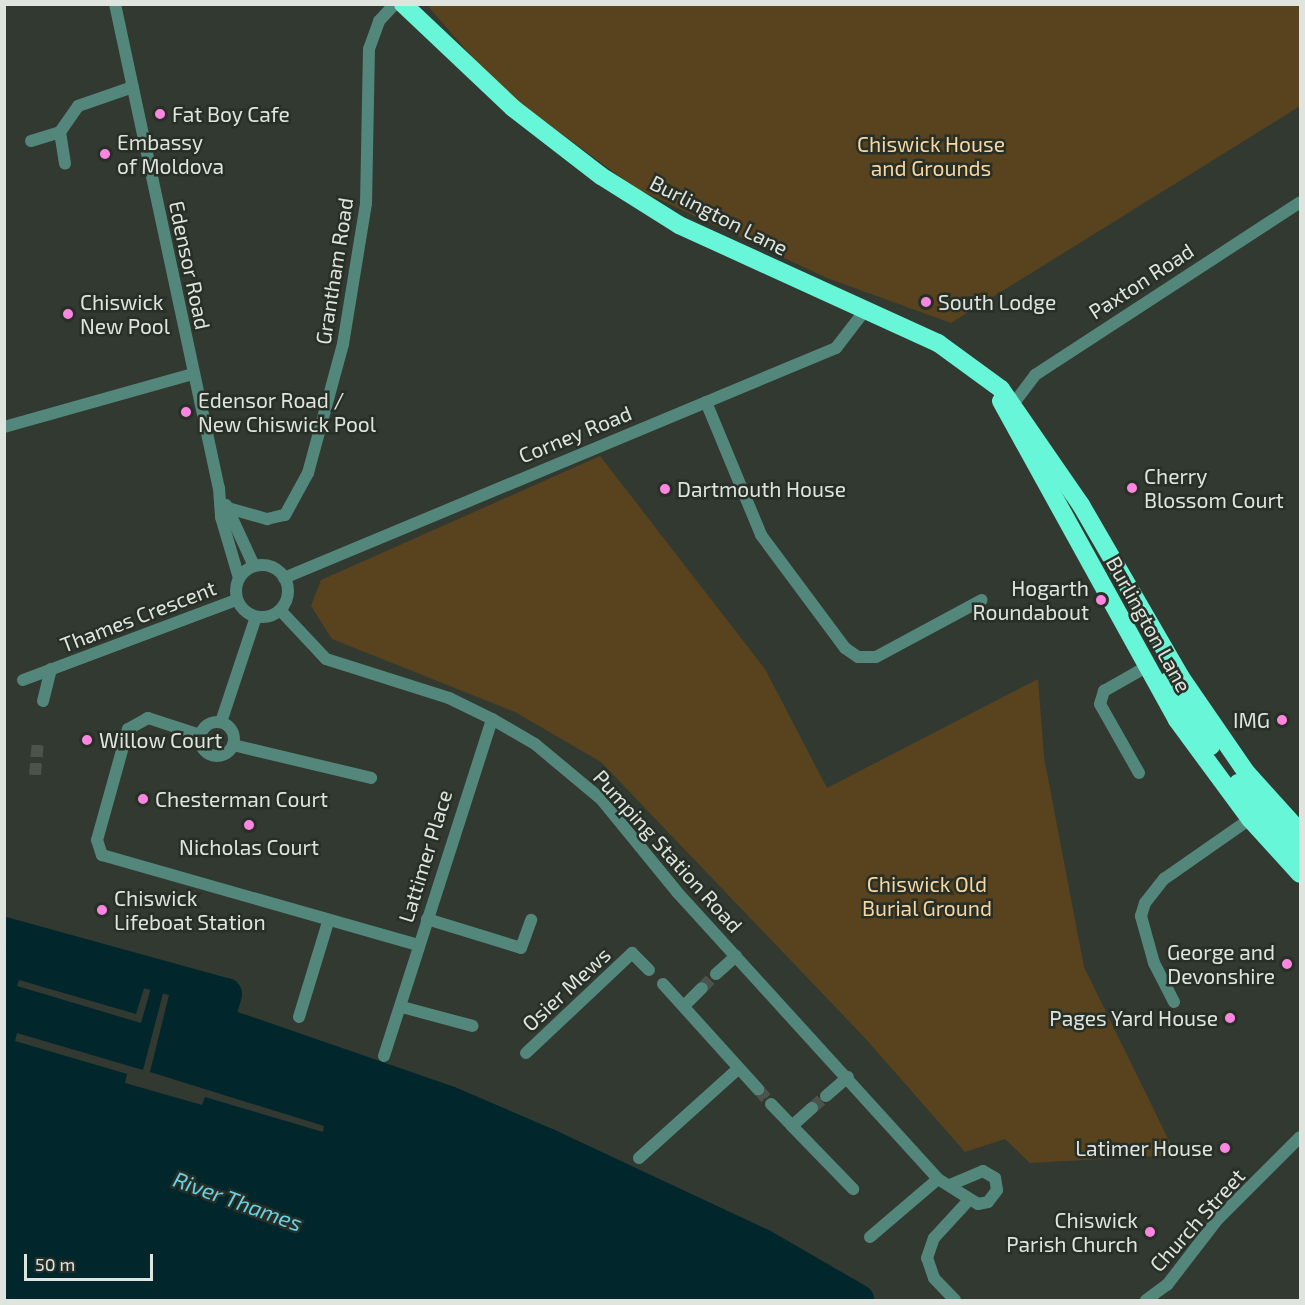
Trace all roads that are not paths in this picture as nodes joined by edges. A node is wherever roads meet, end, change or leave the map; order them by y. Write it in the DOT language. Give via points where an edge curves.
graph roads {
  1 [pos="115,4"];
  2 [pos="395,4"];
  3 [pos="403,4"];
  4 [pos="133,87"];
  5 [pos="60,132"];
  6 [pos="31,141"];
  7 [pos="65,164"];
  8 [pos="1300,202"];
  9 [pos="866,309"];
  10 [pos="193,374"];
  11 [pos="986,378"];
  12 [pos="706,402"];
  13 [pos="1014,403"];
  14 [pos="4,427"];
  15 [pos="1061,475"];
  16 [pos="224,503"];
  17 [pos="258,517"];
  18 [pos="236,536"];
  19 [pos="254,566"];
  20 [pos="239,578"];
  21 [pos="284,578"];
  22 [pos="236,600"];
  23 [pos="982,600"];
  24 [pos="280,610"];
  25 [pos="256,617"];
  26 [pos="1148,666"];
  27 [pos="51,669"];
  28 [pos="23,680"];
  29 [pos="43,701"];
  30 [pos="492,719"];
  31 [pos="221,722"];
  32 [pos="200,735"];
  33 [pos="233,745"];
  34 [pos="1139,773"];
  35 [pos="371,778"];
  36 [pos="1250,819"];
  37 [pos="1300,832"];
  38 [pos="1300,854"];
  39 [pos="1300,874"];
  40 [pos="427,919"];
  41 [pos="531,920"];
  42 [pos="328,922"];
  43 [pos="418,945"];
  44 [pos="736,956"];
  45 [pos="649,970"];
  46 [pos="716,974"];
  47 [pos="663,984"];
  48 [pos="702,988"];
  49 [pos="1174,1002"];
  50 [pos="684,1006"];
  51 [pos="402,1007"];
  52 [pos="299,1017"];
  53 [pos="473,1026"];
  54 [pos="526,1053"];
  55 [pos="384,1056"];
  56 [pos="738,1069"];
  57 [pos="848,1077"];
  58 [pos="758,1089"];
  59 [pos="826,1096"];
  60 [pos="771,1104"];
  61 [pos="812,1108"];
  62 [pos="792,1126"];
  63 [pos="1300,1137"];
  64 [pos="639,1158"];
  65 [pos="938,1179"];
  66 [pos="950,1185"];
  67 [pos="853,1189"];
  68 [pos="969,1200"];
  69 [pos="870,1237"];
  70 [pos="955,1300"];
  71 [pos="1146,1300"];
  1 -- 4 [label="street, Edensor Road"];
  2 -- 17 [label="street, Grantham Road" via="379,21 369,49 366,204 343,344 319,439 285,515"];
  3 -- 9 [label="highway, Burlington Lane" via="504,101 601,176 679,225"];
  4 -- 5 [label="street" via="78,106"];
  4 -- 10 [label="street, Edensor Road"];
  5 -- 6 [label="street"];
  5 -- 7 [label="street"];
  8 -- 13 [label="street, Paxton Road" via="1035,375"];
  9 -- 11 [label="highway, Burlington Lane" via="938,343"];
  9 -- 12 [label="street, Corney Road" via="836,348"];
  10 -- 14 [label="street"];
  10 -- 16 [label="street, Edensor Road"];
  11 -- 13 [label="highway, Burlington Lane"];
  11 -- 26 [label="highway, Burlington Lane"];
  12 -- 21 [label="street, Corney Road"];
  12 -- 23 [label="street" via="761,535 845,648 858,657 876,657"];
  13 -- 15 [label="highway, Burlington Lane"];
  15 -- 37 [label="highway, Burlington Lane" via="1180,676 1246,772"];
  15 -- 38 [label="highway" via="1090,543 1204,736"];
  16 -- 17 [label="street, Grantham Road"];
  16 -- 18 [label="street, Edensor Road"];
  16 -- 20 [label="street, Edensor Road"];
  17 -- 18 [label="street"];
  18 -- 19 [label="street, Edensor Road"];
  19 -- 20 [label="street"];
  19 -- 21 [label="street" via="271,567"];
  20 -- 22 [label="street"];
  21 -- 24 [label="street" via="288,595"];
  22 -- 25 [label="street"];
  22 -- 27 [label="street, Thames Crescent"];
  24 -- 25 [label="street"];
  24 -- 30 [label="street, Pumping Station Road" via="326,659 449,698"];
  25 -- 31 [label="street"];
  26 -- 34 [label="street" via="1104,691 1100,704"];
  26 -- 36 [label="highway, Burlington Lane" via="1177,720"];
  27 -- 28 [label="street"];
  27 -- 29 [label="street, Thames Crescent"];
  30 -- 40 [label="street, Lattimer Place"];
  30 -- 44 [label="street, Pumping Station Road" via="535,744 602,799"];
  31 -- 32 [label="street" via="211,723"];
  31 -- 33 [label="street" via="232,731"];
  32 -- 33 [label="street" via="204,750 213,755"];
  32 -- 42 [label="street" via="148,718 128,729 97,840 102,855"];
  33 -- 35 [label="street"];
  36 -- 39 [label="highway, Burlington Lane"];
  36 -- 49 [label="street" via="1164,879 1145,903 1141,916 1154,963"];
  40 -- 41 [label="street" via="521,948"];
  40 -- 43 [label="street, Lattimer Place"];
  42 -- 43 [label="street"];
  42 -- 52 [label="street"];
  43 -- 51 [label="street, Lattimer Place"];
  44 -- 46 [label="street"];
  44 -- 57 [label="street, Pumping Station Road"];
  45 -- 54 [label="street, Osier Mews" via="632,953"];
  47 -- 50 [label="street"];
  48 -- 50 [label="street"];
  50 -- 56 [label="street"];
  51 -- 53 [label="street"];
  51 -- 55 [label="street, Lattimer Place"];
  56 -- 58 [label="street"];
  56 -- 64 [label="street"];
  57 -- 59 [label="street"];
  57 -- 65 [label="street, Pumping Station Road"];
  60 -- 62 [label="street"];
  61 -- 62 [label="street"];
  62 -- 67 [label="street"];
  63 -- 71 [label="street, Church Street" via="1217,1220 1167,1285"];
  65 -- 66 [label="street, Pumping Station Road"];
  65 -- 69 [label="street"];
  66 -- 68 [label="street, Pumping Station Road"];
  66 -- 68 [label="street" via="973,1172 991,1174 997,1190 988,1202"];
  68 -- 70 [label="street" via="934,1238 927,1257 934,1278"];
}
